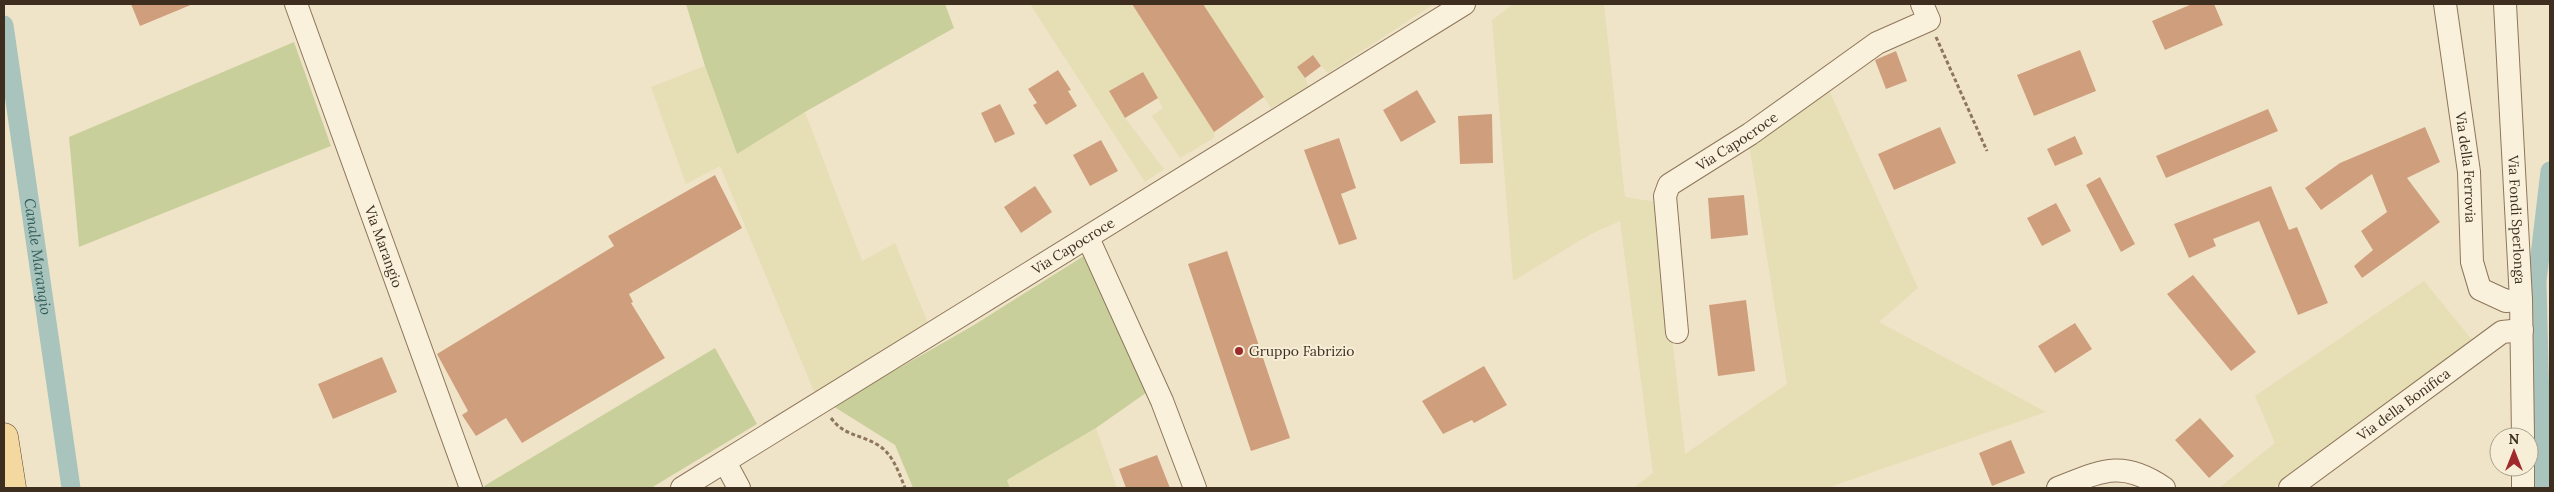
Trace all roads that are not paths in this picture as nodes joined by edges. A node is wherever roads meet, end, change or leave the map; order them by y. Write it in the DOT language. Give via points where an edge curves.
graph roads {
  1 [pos="296,4"];
  2 [pos="1464,4"];
  3 [pos="2445,4"];
  4 [pos="2505,4"];
  5 [pos="1925,12"];
  6 [pos="1088,238"];
  7 [pos="2521,300"];
  8 [pos="2522,330"];
  9 [pos="1677,332"];
  10 [pos="2523,427"];
  11 [pos="725,462"];
  12 [pos="471,488"];
  13 [pos="682,488"];
  14 [pos="739,488"];
  15 [pos="1195,488"];
  16 [pos="2058,488"];
  17 [pos="2164,488"];
  18 [pos="2290,488"];
  1 -- 12 [label="street, Via Marangio"];
  2 -- 6 [label="street, Via Capocroce"];
  3 -- 7 [label="street, Via della Ferrovia" via="2469,172 2472,262 2480,289 2506,301"];
  4 -- 7 [label="street, Via Fondi Sperlonga"];
  5 -- 9 [label="street, Via Capocroce" via="1750,134 1669,185 1665,196"];
  6 -- 11 [label="street, Via Capocroce"];
  6 -- 15 [label="street" via="1162,401"];
  7 -- 8 [label="street, Via Fondi Sperlonga"];
  8 -- 10 [label="street, Via Fondi Sperlonga"];
  8 -- 18 [label="street, Via della Bonifica" via="2502,332"];
  11 -- 13 [label="street, Via Capocroce"];
  11 -- 14 [label="street"];
  16 -- 17 [label="street" via="2104,470 2124,469 2147,476"];
}
